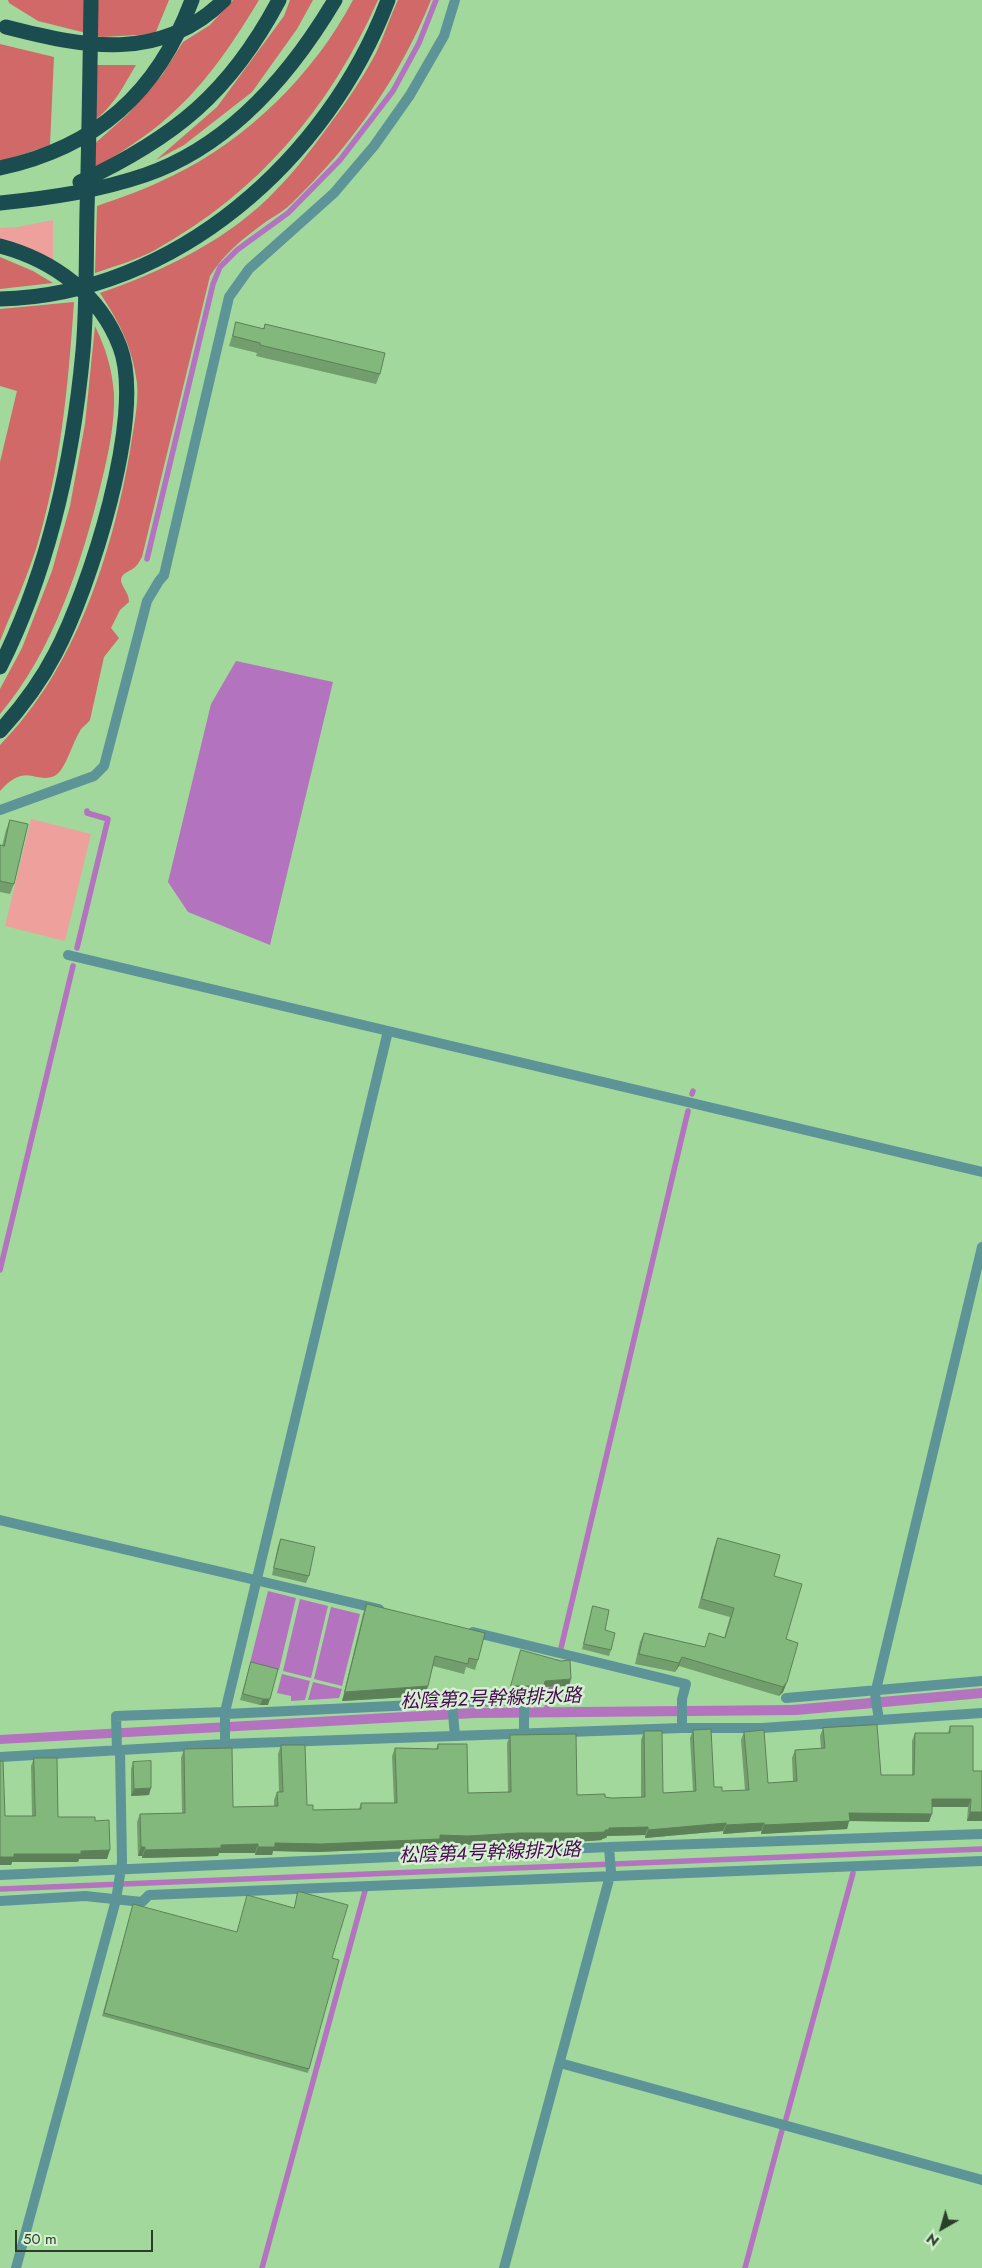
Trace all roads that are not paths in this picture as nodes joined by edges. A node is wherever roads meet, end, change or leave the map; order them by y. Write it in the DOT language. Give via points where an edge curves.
graph roads {
  1 [pos="91,0"];
  2 [pos="192,0"];
  3 [pos="224,0"];
  4 [pos="279,0"];
  5 [pos="388,0"];
  6 [pos="455,0"];
  7 [pos="331,5"];
  8 [pos="6,26"];
  9 [pos="0,168"];
  10 [pos="19,201"];
  11 [pos="0,203"];
  12 [pos="0,246"];
  13 [pos="0,299"];
  14 [pos="0,667"];
  15 [pos="0,730"];
  16 [pos="0,810"];
  17 [pos="68,954"];
  18 [pos="388,1031"];
  19 [pos="982,1172"];
  20 [pos="982,1246"];
  21 [pos="0,1520"];
  22 [pos="256,1579"];
  23 [pos="390,1612"];
  24 [pos="466,1630"];
  25 [pos="982,1681"];
  26 [pos="876,1692"];
  27 [pos="786,1698"];
  28 [pos="539,1699"];
  29 [pos="524,1700"];
  30 [pos="453,1704"];
  31 [pos="982,1713"];
  32 [pos="225,1714"];
  33 [pos="878,1717"];
  34 [pos="682,1725"];
  35 [pos="524,1729"];
  36 [pos="454,1732"];
  37 [pos="225,1742"];
  38 [pos="118,1749"];
  39 [pos="0,1757"];
  40 [pos="982,1834"];
  41 [pos="609,1850"];
  42 [pos="982,1861"];
  43 [pos="120,1871"];
  44 [pos="611,1874"];
  45 [pos="0,1875"];
  46 [pos="117,1896"];
  47 [pos="0,1901"];
  48 [pos="560,2063"];
  49 [pos="982,2180"];
  50 [pos="16,2268"];
  51 [pos="504,2268"];
  1 -- 14 [label="highway" via="83,350 75,419 46,551"];
  2 -- 9 [label="highway" via="163,62 126,106 77,142 50,154"];
  3 -- 8 [label="highway" via="191,26 161,39 133,45 72,42"];
  4 -- 10 [label="highway" via="236,68 181,124 115,165 53,192"];
  5 -- 13 [label="highway" via="364,55 318,125 260,189 226,216 150,263 108,279 63,292"];
  6 -- 16 [label="street" via="444,36 410,95 374,146 334,193 249,270 228,297 164,575 147,601 104,766 94,776"];
  7 -- 10 [label="highway" via="277,82 250,111 184,157 147,174 110,185"];
  10 -- 11 [label="highway"];
  12 -- 15 [label="highway" via="54,268 74,282 94,303 120,348 127,403 119,464 84,588 55,654 15,715"];
  17 -- 18 [label="street"];
  18 -- 19 [label="street"];
  18 -- 22 [label="street"];
  20 -- 26 [label="street"];
  21 -- 22 [label="street"];
  22 -- 23 [label="street"];
  22 -- 32 [label="street"];
  24 -- 34 [label="street" via="686,1684 682,1699"];
  25 -- 26 [label="street"];
  26 -- 27 [label="street"];
  26 -- 33 [label="street"];
  28 -- 29 [label="street"];
  29 -- 30 [label="street"];
  29 -- 35 [label="street"];
  30 -- 32 [label="street"];
  30 -- 36 [label="street"];
  31 -- 33 [label="street"];
  32 -- 37 [label="street"];
  32 -- 38 [label="street" via="116,1716"];
  33 -- 34 [label="street" via="762,1728"];
  34 -- 35 [label="street"];
  35 -- 36 [label="street"];
  36 -- 37 [label="street"];
  37 -- 38 [label="street"];
  38 -- 39 [label="street"];
  38 -- 43 [label="street"];
  40 -- 41 [label="street"];
  41 -- 43 [label="street"];
  41 -- 44 [label="street"];
  42 -- 44 [label="street"];
  43 -- 45 [label="street"];
  43 -- 46 [label="street"];
  44 -- 46 [label="street" via="149,1895 142,1902"];
  44 -- 48 [label="street"];
  46 -- 47 [label="street"];
  46 -- 50 [label="street"];
  48 -- 49 [label="street"];
  48 -- 51 [label="street"];
}
